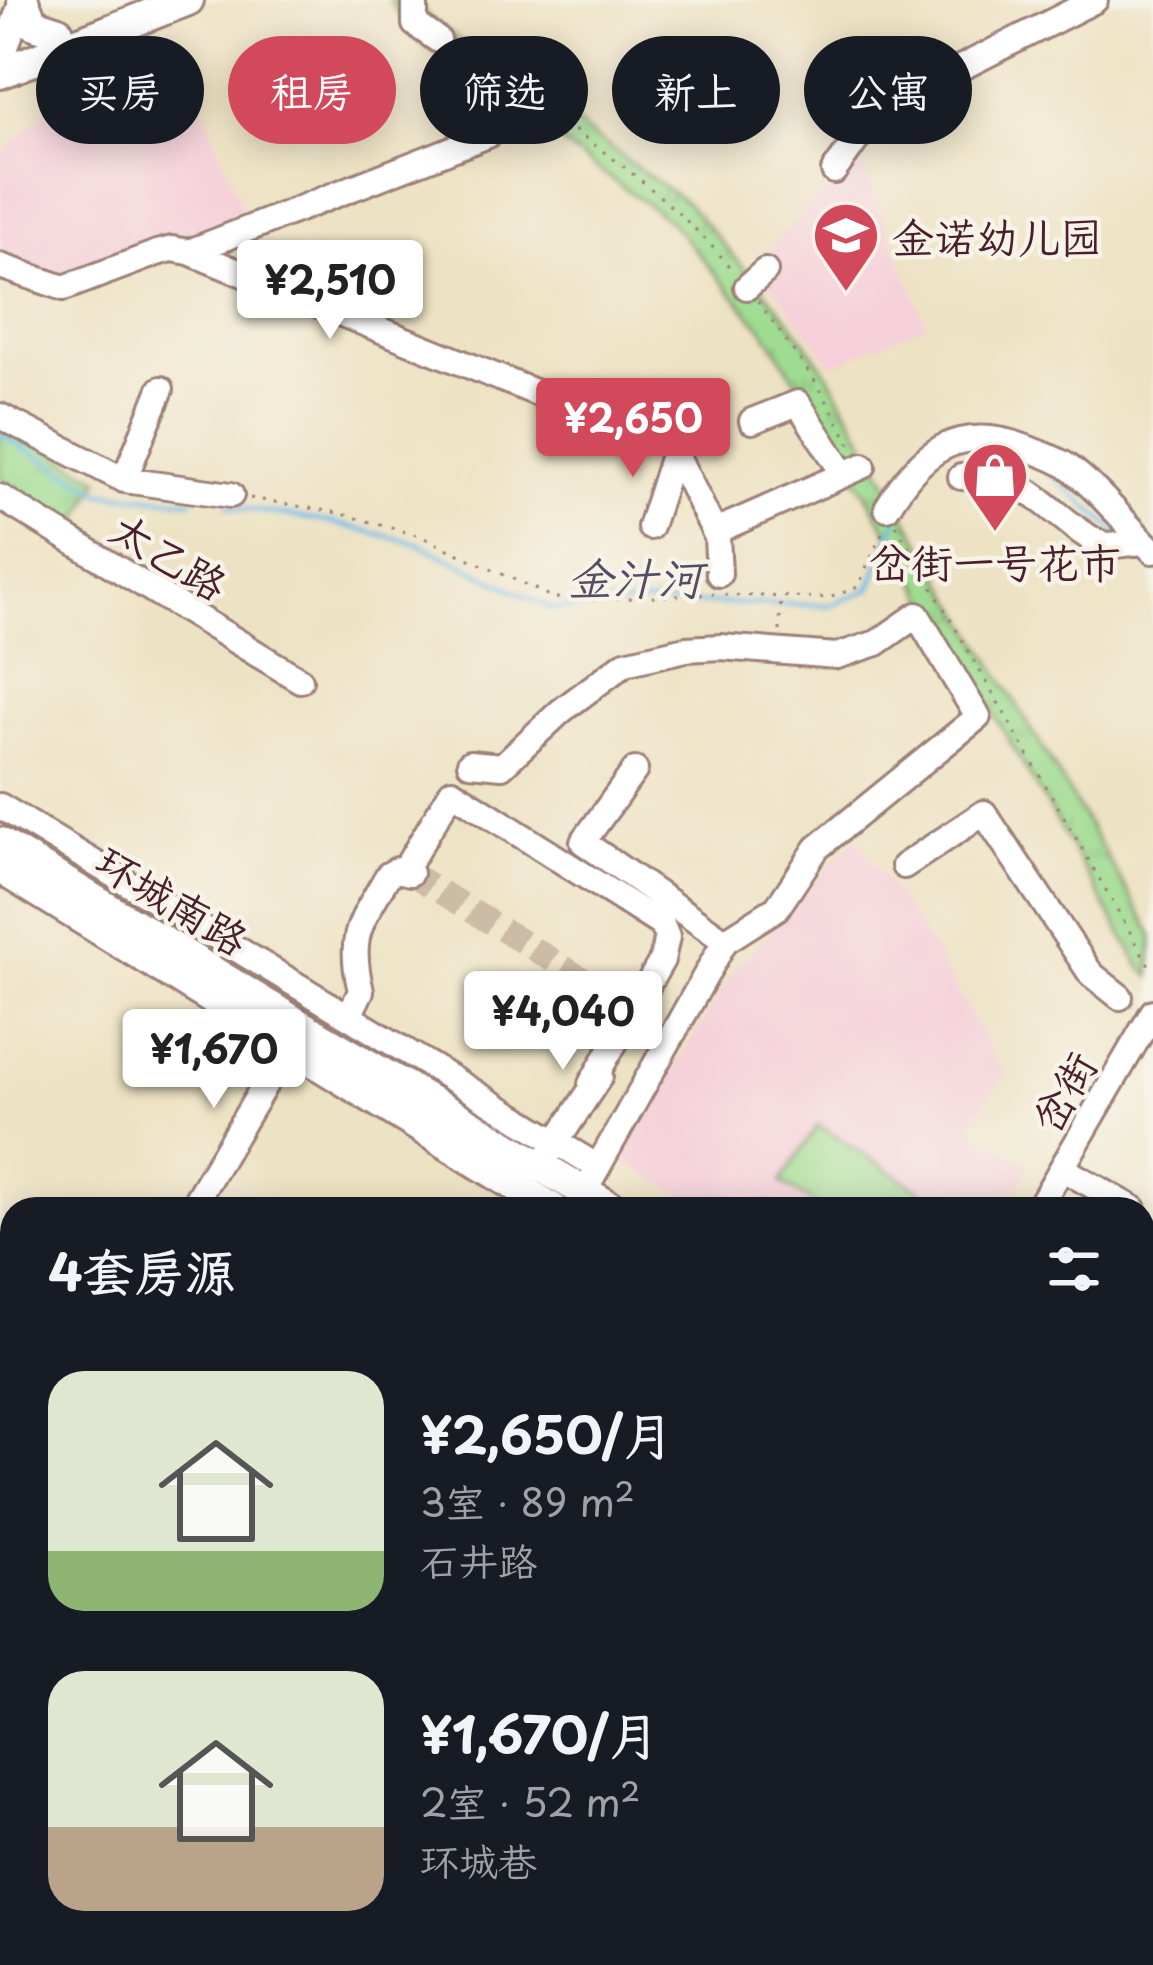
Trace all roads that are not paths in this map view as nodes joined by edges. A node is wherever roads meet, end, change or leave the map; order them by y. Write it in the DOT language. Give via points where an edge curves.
graph roads {
  1 [pos="22,0"];
  2 [pos="142,0"];
  3 [pos="188,0"];
  4 [pos="415,0"];
  5 [pos="1095,0"];
  6 [pos="58,32"];
  7 [pos="432,36"];
  8 [pos="2,61"];
  9 [pos="467,144"];
  10 [pos="834,171"];
  11 [pos="188,252"];
  12 [pos="0,266"];
  13 [pos="161,389"];
  14 [pos="0,416"];
  15 [pos="752,421"];
  16 [pos="674,452"];
  17 [pos="961,477"];
  18 [pos="124,480"];
  19 [pos="231,495"];
  20 [pos="0,497"];
  21 [pos="892,518"];
  22 [pos="650,527"];
  23 [pos="725,527"];
  24 [pos="1148,546"];
  25 [pos="718,574"];
  26 [pos="300,680"];
  27 [pos="470,763"];
  28 [pos="635,770"];
  29 [pos="0,806"];
  30 [pos="0,843"];
  31 [pos="904,866"];
  32 [pos="0,867"];
  33 [pos="725,941"];
  34 [pos="1141,1006"];
  35 [pos="640,1014"];
  36 [pos="349,1016"];
  37 [pos="1153,1036"];
  38 [pos="289,1044"];
  39 [pos="591,1084"];
  40 [pos="549,1154"];
  41 [pos="1072,1174"];
  42 [pos="591,1179"];
  43 [pos="198,1197"];
  44 [pos="534,1197"];
  45 [pos="605,1197"];
  46 [pos="1044,1197"];
  47 [pos="1059,1197"];
  48 [pos="1113,1197"];
  1 -- 6 [label="main road" via="32,23"];
  1 -- 8 [label="street"];
  2 -- 6 [label="main road"];
  3 -- 8 [label="main road"];
  4 -- 7 [label="street" via="415,24"];
  5 -- 10 [label="street" via="891,103"];
  6 -- 8 [label="main road"];
  9 -- 11 [label="street"];
  11 -- 12 [label="street" via="157,253 64,287"];
  11 -- 16 [label="street" via="618,426 656,414"];
  13 -- 18 [label="street"];
  14 -- 18 [label="street"];
  15 -- 23 [label="street" via="798,403 853,470"];
  16 -- 22 [label="street"];
  16 -- 25 [label="street" via="717,537"];
  17 -- 24 [label="street" via="982,473 1024,486 1105,546"];
  18 -- 19 [label="street"];
  20 -- 26 [label="street, 太乙路"];
  21 -- 24 [label="street" via="905,477 942,447 982,438 1062,462"];
  27 -- 33 [label="street" via="502,766 625,663 721,647 836,656 878,643 917,615 978,717 817,848 776,908"];
  28 -- 33 [label="street" via="583,842"];
  29 -- 36 [label="street"];
  30 -- 40 [label="main road, 环城南路"];
  31 -- 34 [label="street" via="984,813 1091,974"];
  32 -- 38 [label="main road, 环城南路"];
  33 -- 42 [label="street"];
  34 -- 46 [label="street, 岔街"];
  35 -- 39 [label="street"];
  36 -- 39 [label="street" via="361,992 356,932 388,875 407,872 452,791 662,925 662,959"];
  36 -- 40 [label="street"];
  37 -- 41 [label="street, 岔街"];
  38 -- 43 [label="street"];
  38 -- 44 [label="main road, 环城南路"];
  39 -- 40 [label="street"];
  40 -- 42 [label="main road, 环城南路"];
  41 -- 47 [label="street, 岔街"];
  41 -- 48 [label="street"];
  42 -- 45 [label="main road, 环城南路"];
}
